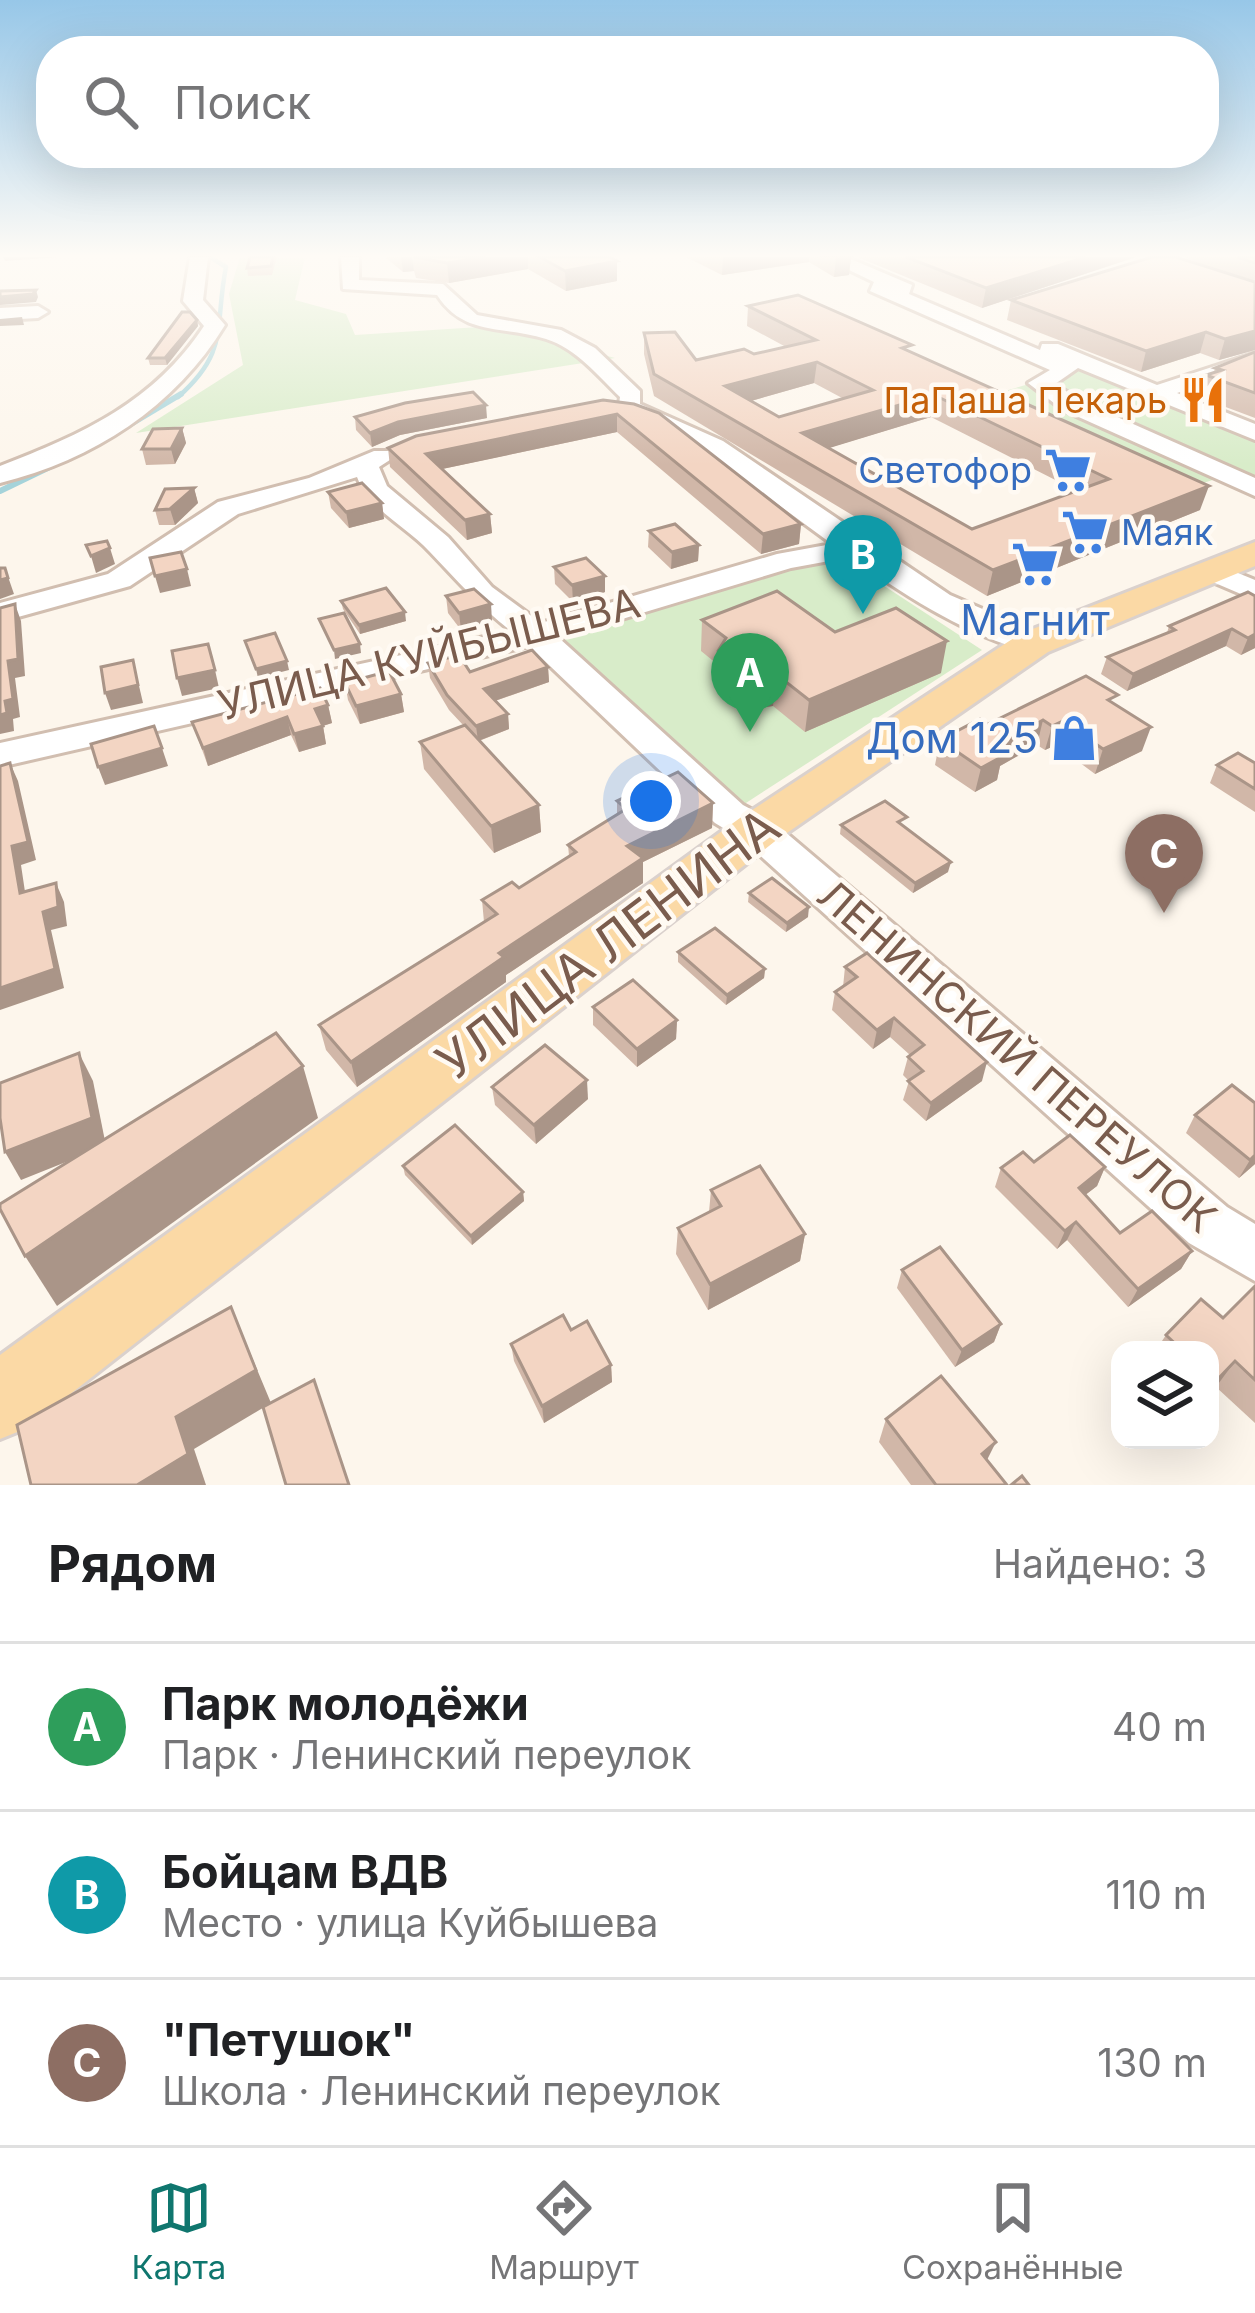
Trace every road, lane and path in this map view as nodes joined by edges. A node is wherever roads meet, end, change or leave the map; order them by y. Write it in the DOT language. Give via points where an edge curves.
graph roads {
  1 [pos="214,326"];
  2 [pos="508,326"];
  3 [pos="968,326"];
  4 [pos="1010,326"];
  5 [pos="1255,359"];
  6 [pos="1157,392"];
  7 [pos="1255,433"];
  8 [pos="410,444"];
  9 [pos="365,464"];
  10 [pos="0,475"];
  11 [pos="1255,488"];
  12 [pos="856,548"];
  13 [pos="1240,572"];
  14 [pos="0,613"];
  15 [pos="536,634"];
  16 [pos="1034,643"];
  17 [pos="0,755"];
  18 [pos="757,830"];
  19 [pos="1255,1254"];
  20 [pos="0,1401"];
  1 -- 10 [label="street" via="192,367 157,400"];
  2 -- 12 [label="street" via="554,334 587,352 632,396 615,406 666,416"];
  3 -- 11 [label="street" via="1068,370 1040,383 1071,405"];
  4 -- 6 [label="street"];
  5 -- 6 [label="street"];
  6 -- 7 [label="street"];
  8 -- 9 [label="street"];
  9 -- 14 [label="street" via="228,508 119,580"];
  9 -- 15 [label="street, ЛЕНИНСКИЙ ПЕРЕУЛОК" via="375,490"];
  12 -- 15 [label="street, УЛИЦА КУЙБЫШЕВА" via="788,560"];
  12 -- 16 [label="street" via="1000,633"];
  13 -- 16 [label="main road, УЛИЦА ЛЕНИНА"];
  15 -- 17 [label="street, УЛИЦА КУЙБЫШЕВА"];
  15 -- 18 [label="street, ЛЕНИНСКИЙ ПЕРЕУЛОК" via="729,814"];
  16 -- 18 [label="main road, УЛИЦА ЛЕНИНА"];
  18 -- 19 [label="street, ЛЕНИНСКИЙ ПЕРЕУЛОК" via="1208,1225"];
  18 -- 20 [label="main road, УЛИЦА ЛЕНИНА"];
}
